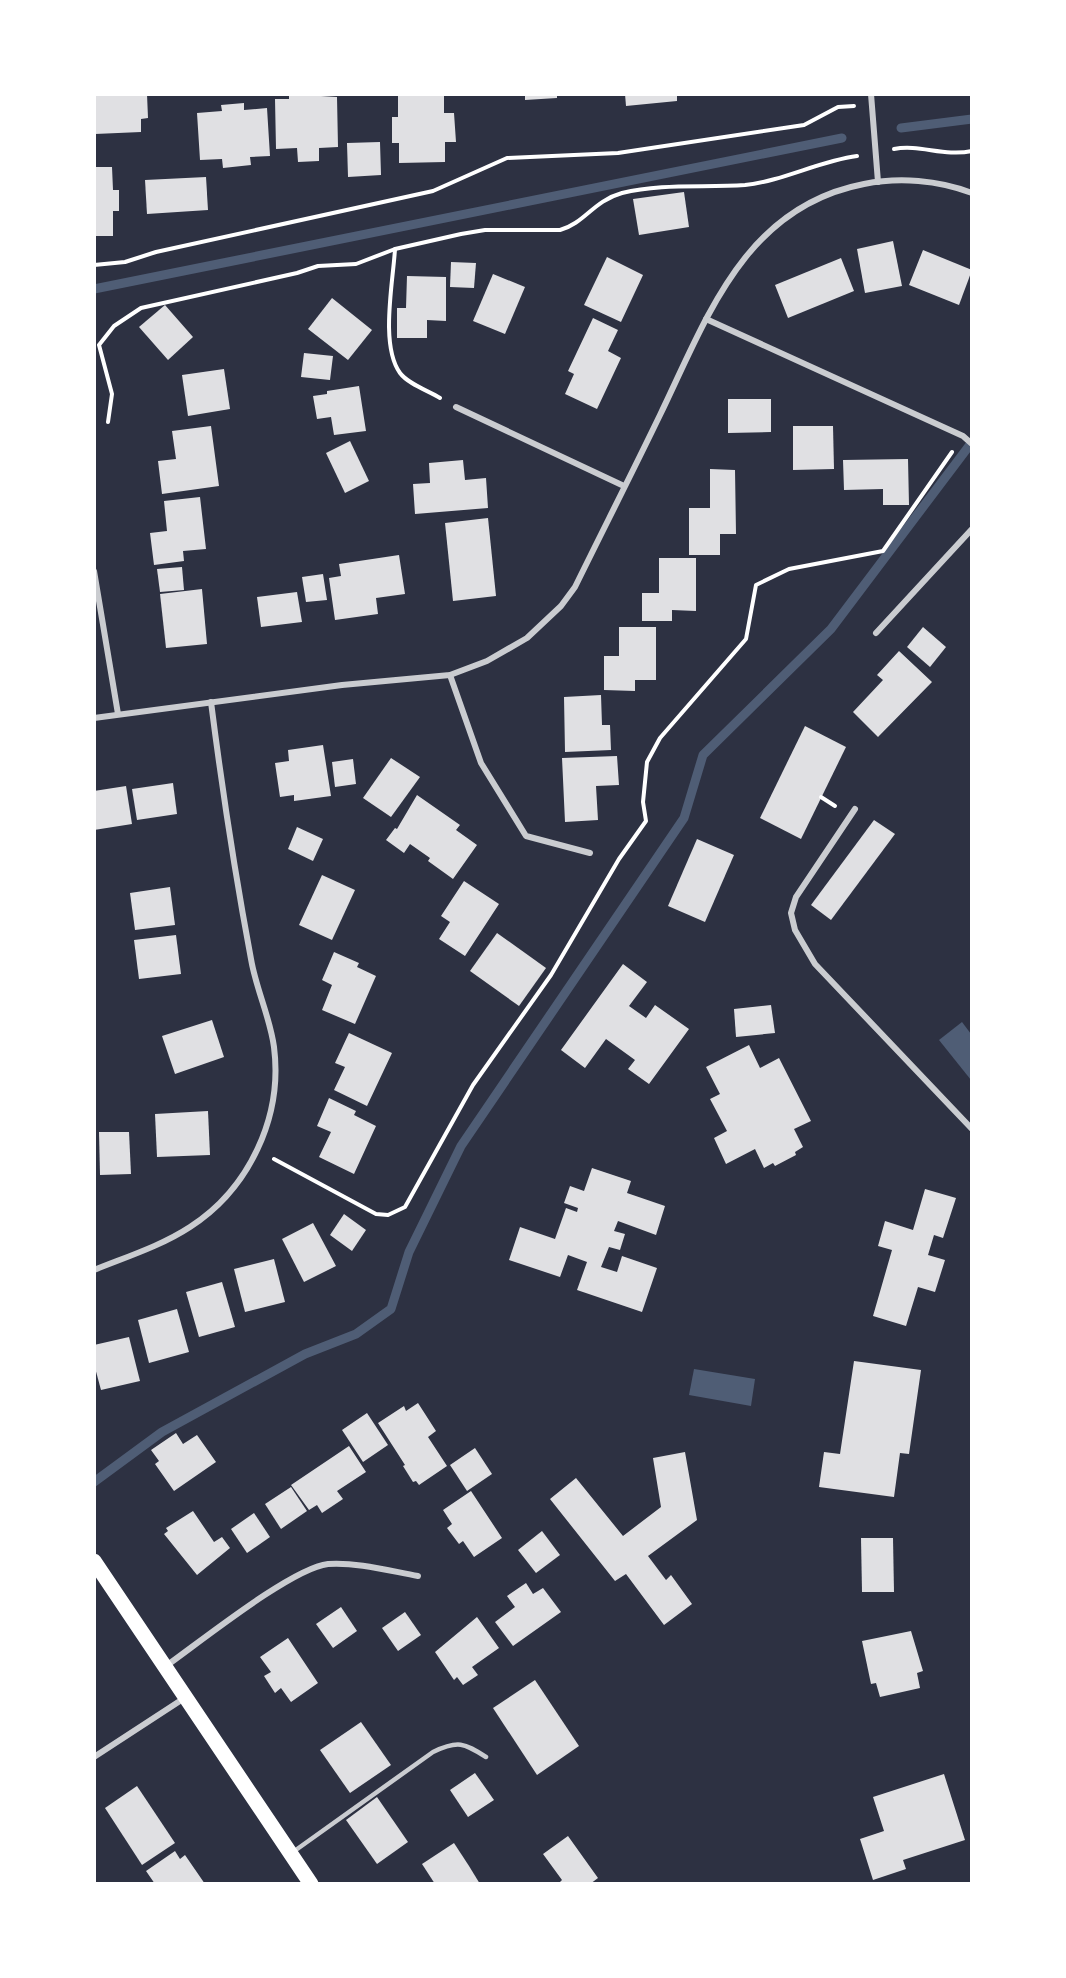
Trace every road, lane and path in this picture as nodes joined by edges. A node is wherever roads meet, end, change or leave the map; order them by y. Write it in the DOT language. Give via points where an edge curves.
graph roads {
  1 [pos="871,94"];
  2 [pos="872,111"];
  3 [pos="972,151"];
  4 [pos="875,153"];
  5 [pos="841,158"];
  6 [pos="878,182"];
  7 [pos="972,193"];
  8 [pos="395,249"];
  9 [pos="94,265"];
  10 [pos="706,319"];
  11 [pos="456,407"];
  12 [pos="108,422"];
  13 [pos="964,437"];
  14 [pos="972,444"];
  15 [pos="624,486"];
  16 [pos="972,529"];
  17 [pos="94,571"];
  18 [pos="876,633"];
  19 [pos="450,675"];
  20 [pos="211,702"];
  21 [pos="118,714"];
  22 [pos="94,718"];
  23 [pos="855,809"];
  24 [pos="590,853"];
  25 [pos="972,1129"];
  26 [pos="258,1150"];
  27 [pos="94,1270"];
  28 [pos="94,1562"];
  29 [pos="418,1576"];
  30 [pos="165,1666"];
  31 [pos="186,1697"];
  32 [pos="94,1757"];
  33 [pos="486,1757"];
  34 [pos="291,1853"];
  35 [pos="311,1884"];
  1 -- 2 [label="street"];
  2 -- 4 [label="street"];
  2 -- 9 [label="path" via="849,105 828,111 804,125 618,153 507,158 433,191 125,262"];
  3 -- 4 [label="path" via="945,154 910,146"];
  4 -- 6 [label="street"];
  5 -- 8 [label="path" via="747,184 668,186 622,193 601,200 572,227 560,230 485,230"];
  6 -- 7 [label="street" via="937,183"];
  6 -- 10 [label="street" via="823,196 777,224 750,250"];
  8 -- 11 [label="path" via="389,342 394,360 401,375"];
  8 -- 12 [label="path" via="357,264 318,266 141,308 127,316 99,345 112,394"];
  10 -- 13 [label="street"];
  10 -- 15 [label="street"];
  11 -- 15 [label="street"];
  13 -- 14 [label="street"];
  13 -- 26 [label="path" via="883,551 789,569 756,585 746,639 660,738 647,762 643,802 646,821 619,859 551,975 473,1084 405,1208 388,1215 375,1214"];
  15 -- 19 [label="street" via="575,587 545,623 508,651"];
  16 -- 18 [label="street"];
  17 -- 21 [label="street"];
  19 -- 20 [label="street"];
  19 -- 24 [label="street" via="481,763 526,836"];
  20 -- 21 [label="street"];
  20 -- 26 [label="street" via="250,957 274,1047 273,1100"];
  21 -- 22 [label="street"];
  23 -- 25 [label="street" via="796,897 792,914 795,930 815,964"];
  26 -- 27 [label="street" via="245,1173 210,1212 167,1240"];
  28 -- 30 [label="main road"];
  29 -- 30 [label="street" via="341,1564 312,1568 294,1576"];
  30 -- 31 [label="main road"];
  31 -- 32 [label="street"];
  31 -- 34 [label="main road"];
  33 -- 34 [label="lane" via="457,1743 433,1752"];
  34 -- 35 [label="main road"];
}
